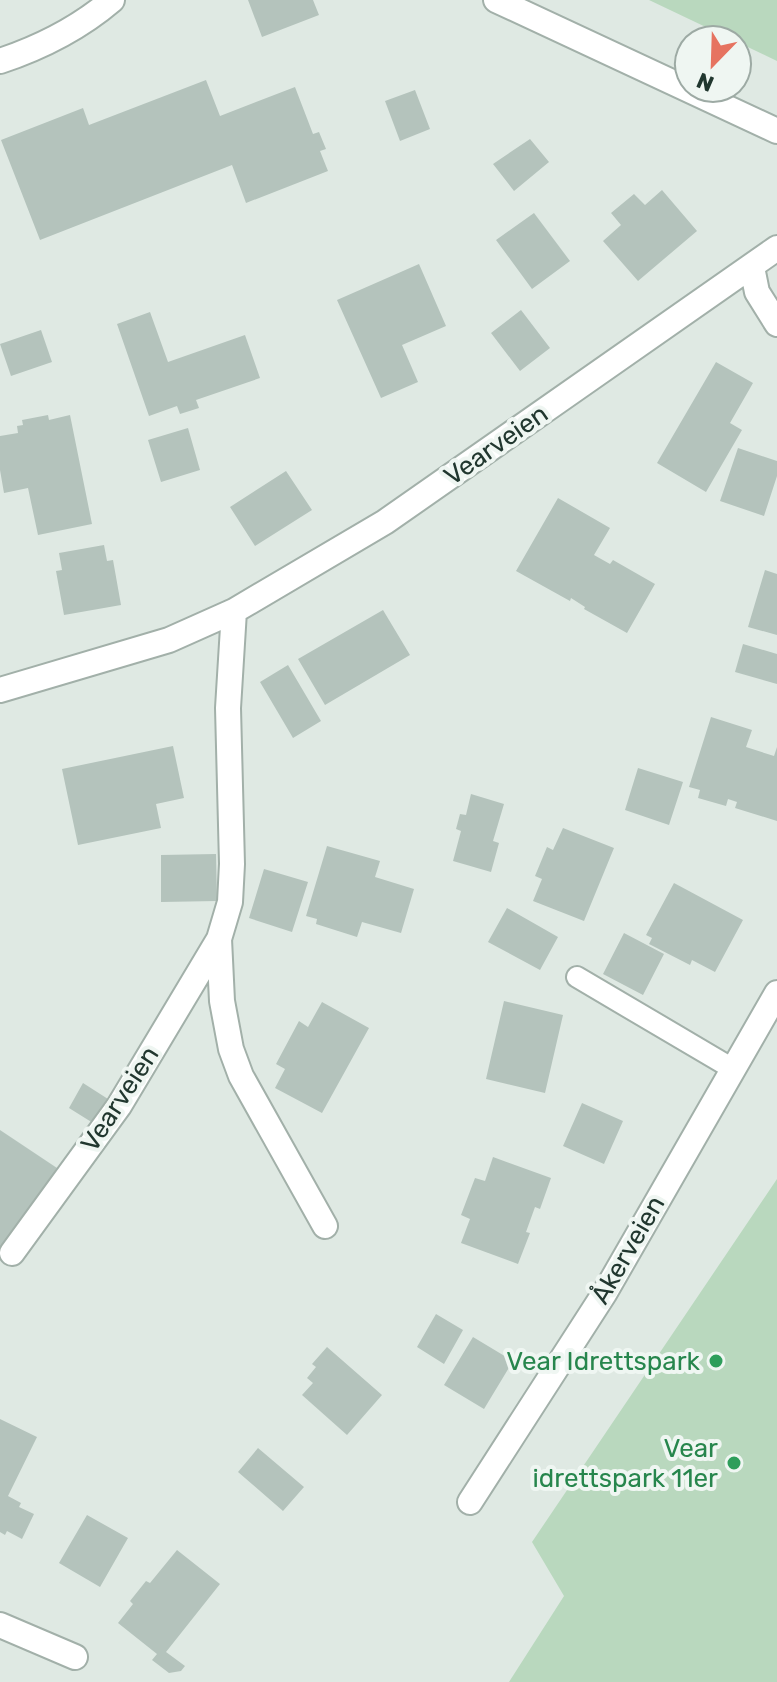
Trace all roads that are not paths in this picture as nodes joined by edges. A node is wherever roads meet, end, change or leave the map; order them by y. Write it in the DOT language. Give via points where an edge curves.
graph roads {
  1 [pos="112,0"];
  2 [pos="496,0"];
  3 [pos="0,61"];
  4 [pos="777,131"];
  5 [pos="777,248"];
  6 [pos="752,267"];
  7 [pos="777,324"];
  8 [pos="234,611"];
  9 [pos="0,690"];
  10 [pos="219,939"];
  11 [pos="577,977"];
  12 [pos="777,993"];
  13 [pos="733,1069"];
  14 [pos="325,1226"];
  15 [pos="12,1253"];
  16 [pos="470,1502"];
  17 [pos="0,1625"];
  18 [pos="75,1657"];
  1 -- 3 [label="street" via="40,47"];
  2 -- 4 [label="street"];
  5 -- 6 [label="street, Vearveien"];
  6 -- 7 [label="street" via="757,292"];
  6 -- 8 [label="street, Vearveien" via="385,522"];
  8 -- 9 [label="street, Vearveien" via="169,640"];
  8 -- 10 [label="street, Vearveien" via="228,708 232,864 230,902"];
  10 -- 14 [label="street, Vearveien" via="231,1049"];
  10 -- 15 [label="street, Vearveien" via="119,1106"];
  11 -- 13 [label="lane"];
  12 -- 13 [label="street, Åkerveien"];
  13 -- 16 [label="street, Åkerveien" via="604,1294"];
  17 -- 18 [label="street"];
}
